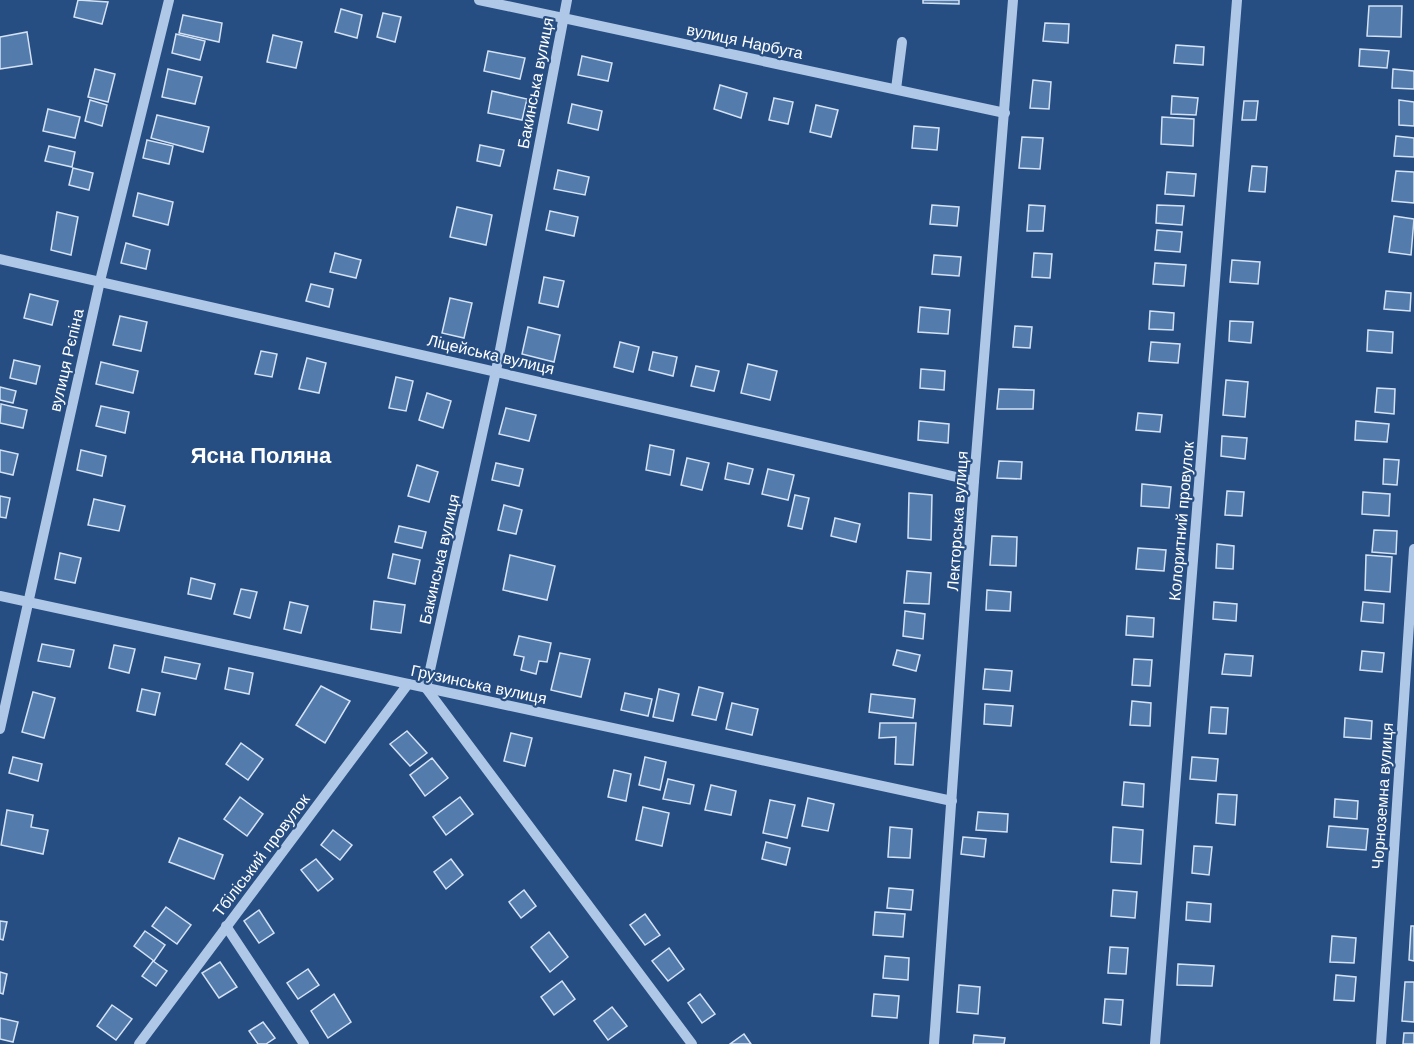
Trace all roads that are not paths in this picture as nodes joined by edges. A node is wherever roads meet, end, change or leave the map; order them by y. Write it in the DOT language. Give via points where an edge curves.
graph roads {
  1 [pos="170,0"];
  2 [pos="479,0"];
  3 [pos="567,0"];
  4 [pos="1013,0"];
  5 [pos="1238,0"];
  6 [pos="563,17"];
  7 [pos="902,42"];
  8 [pos="896,90"];
  9 [pos="1005,113"];
  10 [pos="0,259"];
  11 [pos="100,281"];
  12 [pos="496,371"];
  13 [pos="974,481"];
  14 [pos="1414,549"];
  15 [pos="0,596"];
  16 [pos="27,602"];
  17 [pos="408,684"];
  18 [pos="426,688"];
  19 [pos="0,729"];
  20 [pos="952,801"];
  21 [pos="226,926"];
  22 [pos="139,1044"];
  23 [pos="304,1044"];
  24 [pos="692,1044"];
  25 [pos="934,1044"];
  26 [pos="1155,1044"];
  27 [pos="1381,1044"];
  1 -- 11 [label="street, вулиця Рєпіна"];
  2 -- 6 [label="street, вулиця Нарбута"];
  3 -- 6 [label="street, Бакинська вулиця"];
  4 -- 9 [label="street, Лекторська вулиця"];
  5 -- 26 [label="street, Колоритний провулок"];
  6 -- 8 [label="street, вулиця Нарбута"];
  6 -- 12 [label="street, Бакинська вулиця"];
  7 -- 8 [label="street"];
  8 -- 9 [label="street, вулиця Нарбута"];
  9 -- 13 [label="street, Лекторська вулиця"];
  10 -- 11 [label="street, Ліцейська вулиця"];
  11 -- 12 [label="street, Ліцейська вулиця"];
  11 -- 16 [label="street, вулиця Рєпіна"];
  12 -- 13 [label="street, Ліцейська вулиця"];
  12 -- 18 [label="street, Бакинська вулиця"];
  13 -- 20 [label="street, Лекторська вулиця"];
  14 -- 27 [label="street, Чорноземна вулиця"];
  15 -- 16 [label="street, Грузинська вулиця"];
  16 -- 17 [label="street, Грузинська вулиця"];
  16 -- 19 [label="street, вулиця Рєпіна"];
  17 -- 18 [label="street, Грузинська вулиця"];
  17 -- 21 [label="street, Тбіліський провулок"];
  18 -- 20 [label="street, Грузинська вулиця"];
  18 -- 24 [label="street"];
  20 -- 25 [label="street, Лекторська вулиця"];
  21 -- 22 [label="street, Тбіліський провулок"];
  21 -- 23 [label="street"];
}
